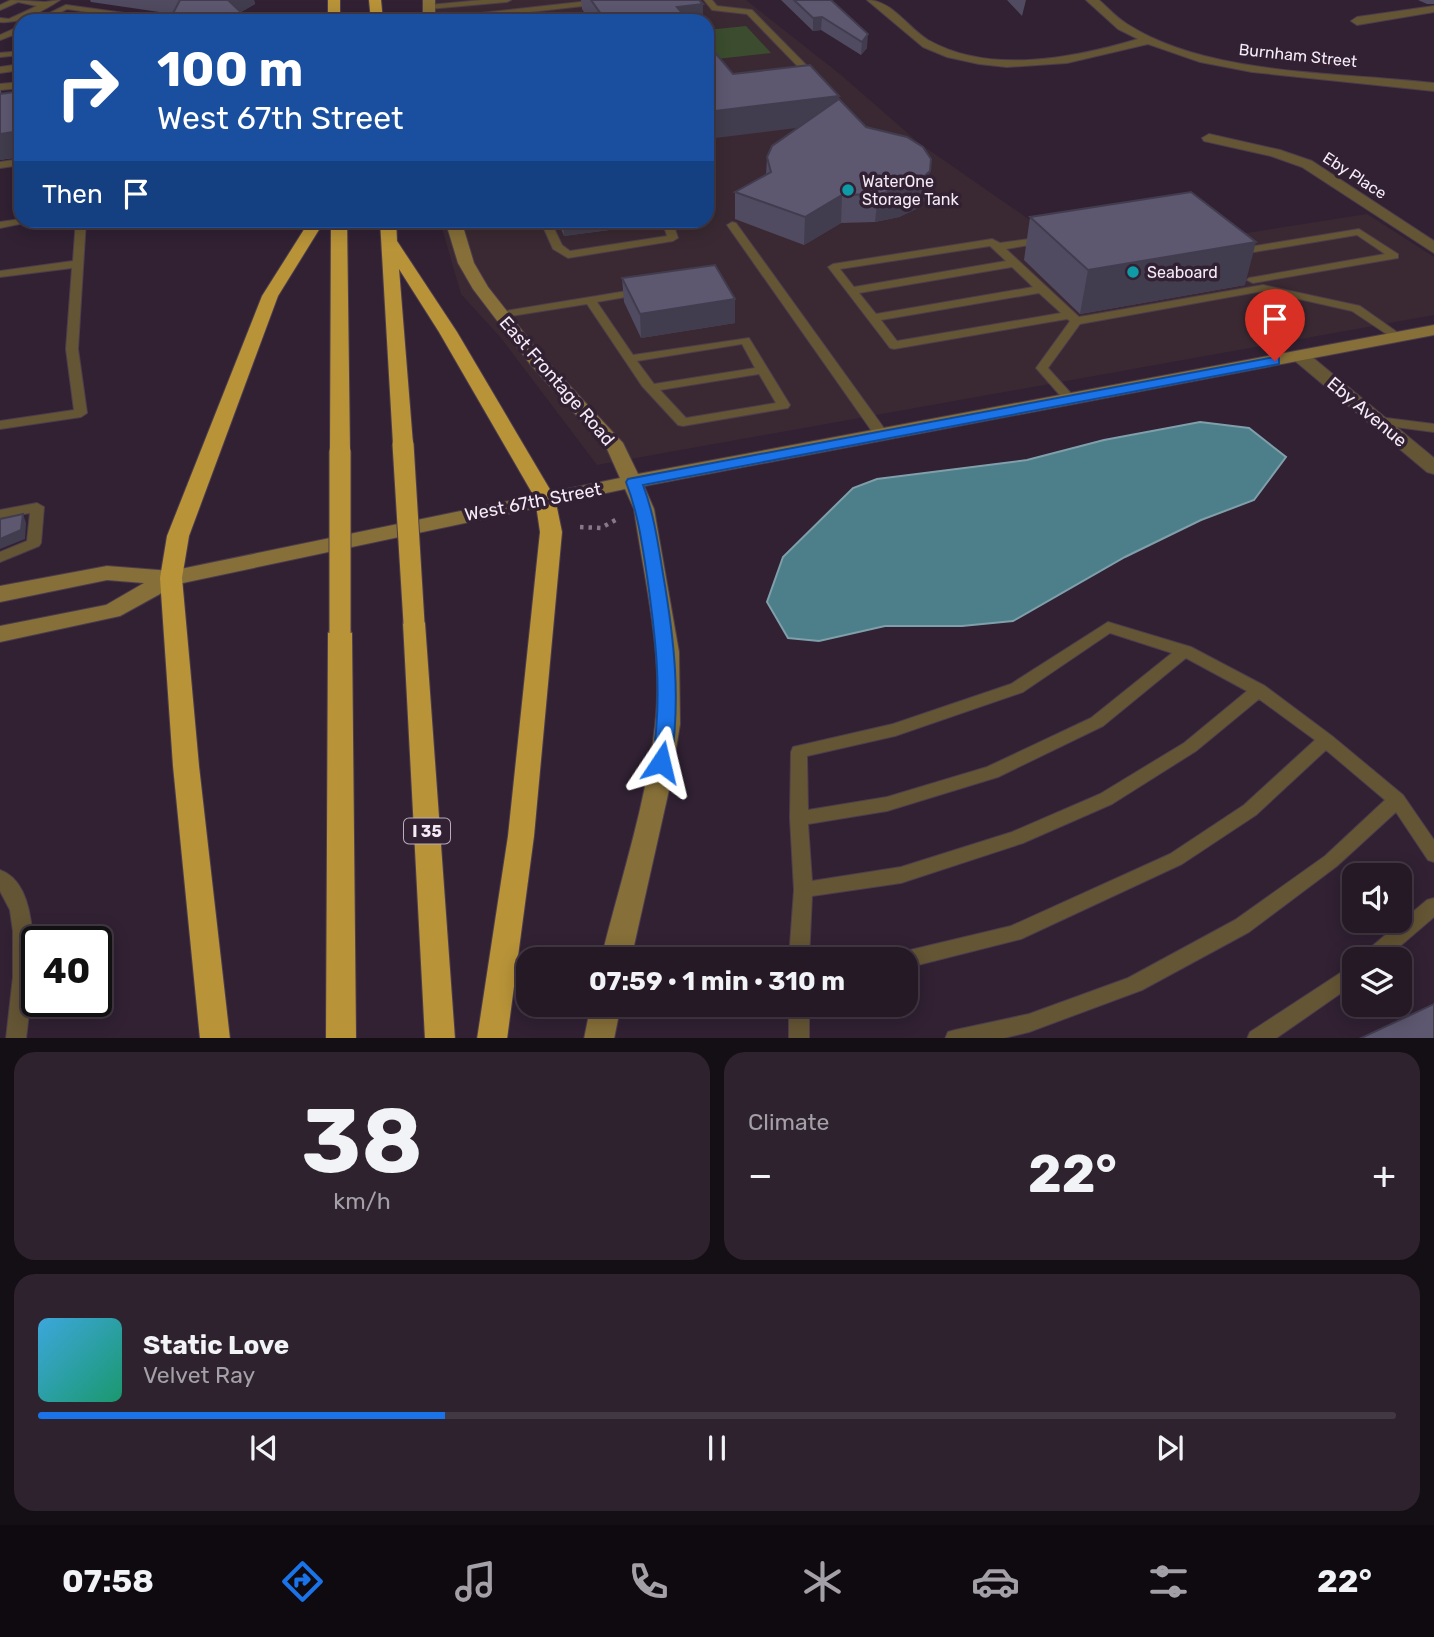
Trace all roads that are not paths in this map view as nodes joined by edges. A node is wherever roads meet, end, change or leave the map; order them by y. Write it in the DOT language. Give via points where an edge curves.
graph roads {
  1 [pos="17,0"];
  2 [pos="56,0"];
  3 [pos="507,0"];
  4 [pos="619,0"];
  5 [pos="708,0"];
  6 [pos="873,0"];
  7 [pos="1085,0"];
  8 [pos="1092,0"];
  9 [pos="595,1"];
  10 [pos="429,3"];
  11 [pos="46,4"];
  12 [pos="66,7"];
  13 [pos="0,8"];
  14 [pos="1434,9"];
  15 [pos="25,14"];
  16 [pos="52,14"];
  17 [pos="110,14"];
  18 [pos="506,14"];
  19 [pos="1357,20"];
  20 [pos="1149,40"];
  21 [pos="822,87"];
  22 [pos="1434,87"];
  23 [pos="1209,138"];
  24 [pos="732,225"];
  25 [pos="80,228"];
  26 [pos="313,228"];
  27 [pos="339,228"];
  28 [pos="455,228"];
  29 [pos="549,228"];
  30 [pos="670,228"];
  31 [pos="389,230"];
  32 [pos="1051,238"];
  33 [pos="998,247"];
  34 [pos="1434,248"];
  35 [pos="1014,263"];
  36 [pos="1231,263"];
  37 [pos="78,264"];
  38 [pos="1242,272"];
  39 [pos="0,274"];
  40 [pos="1253,280"];
  41 [pos="1263,288"];
  42 [pos="1041,289"];
  43 [pos="653,290"];
  44 [pos="851,290"];
  45 [pos="590,300"];
  46 [pos="499,315"];
  47 [pos="873,318"];
  48 [pos="1072,318"];
  49 [pos="1434,330"];
  50 [pos="1398,337"];
  51 [pos="1300,356"];
  52 [pos="629,359"];
  53 [pos="763,370"];
  54 [pos="650,388"];
  55 [pos="1070,399"];
  56 [pos="1378,421"];
  57 [pos="0,425"];
  58 [pos="1434,428"];
  59 [pos="881,434"];
  60 [pos="1434,468"];
  61 [pos="634,482"];
  62 [pos="545,498"];
  63 [pos="0,514"];
  64 [pos="0,557"];
  65 [pos="171,578"];
  66 [pos="0,594"];
  67 [pos="0,634"];
  68 [pos="1185,651"];
  69 [pos="1259,690"];
  70 [pos="1326,740"];
  71 [pos="1397,800"];
  72 [pos="799,818"];
  73 [pos="1434,855"];
  74 [pos="0,878"];
  75 [pos="803,890"];
  76 [pos="1434,906"];
  77 [pos="619,947"];
  78 [pos="800,947"];
  79 [pos="1385,947"];
  80 [pos="918,957"];
  81 [pos="1342,981"];
  82 [pos="603,1017"];
  83 [pos="799,1017"];
  84 [pos="16,1038"];
  85 [pos="215,1038"];
  86 [pos="341,1038"];
  87 [pos="440,1038"];
  88 [pos="492,1038"];
  89 [pos="599,1038"];
  90 [pos="799,1038"];
  91 [pos="955,1038"];
  92 [pos="1257,1038"];
  1 -- 11 [label="lane"];
  1 -- 13 [label="lane"];
  2 -- 11 [label="lane"];
  3 -- 10 [label="lane"];
  4 -- 9 [label="lane"];
  5 -- 21 [label="lane" via="715,8 749,12"];
  6 -- 20 [label="street" via="922,41 969,58 1044,61"];
  7 -- 8 [label="street, Burnham Street"];
  8 -- 20 [label="street, Burnham Street" via="1104,16"];
  9 -- 18 [label="lane" via="563,10"];
  11 -- 12 [label="lane"];
  11 -- 15 [label="lane"];
  12 -- 16 [label="lane"];
  12 -- 17 [label="lane"];
  14 -- 19 [label="street"];
  20 -- 22 [label="street, Burnham Street" via="1247,68"];
  23 -- 34 [label="street, Eby Place" via="1307,164"];
  24 -- 59 [label="lane"];
  25 -- 37 [label="lane"];
  26 -- 65 [label="highway" via="270,296 178,536"];
  27 -- 86 [label="highway, bridge"];
  28 -- 46 [label="street, East Frontage Road" via="466,263"];
  29 -- 30 [label="lane" via="557,247 568,255 673,238"];
  31 -- 62 [label="highway"];
  31 -- 87 [label="highway, I 35, bridge"];
  32 -- 33 [label="lane"];
  33 -- 35 [label="lane"];
  33 -- 44 [label="lane" via="992,242 833,267"];
  35 -- 42 [label="lane"];
  35 -- 44 [label="lane"];
  36 -- 40 [label="lane" via="1221,255 1359,232 1394,256"];
  37 -- 39 [label="lane"];
  37 -- 57 [label="lane" via="72,349 80,413"];
  38 -- 40 [label="lane"];
  40 -- 41 [label="lane"];
  41 -- 48 [label="lane"];
  41 -- 50 [label="lane" via="1356,308"];
  42 -- 47 [label="lane"];
  42 -- 48 [label="lane"];
  43 -- 45 [label="lane"];
  44 -- 47 [label="lane"];
  45 -- 46 [label="lane"];
  45 -- 52 [label="lane"];
  46 -- 61 [label="street, East Frontage Road" via="616,447"];
  47 -- 48 [label="lane" via="894,345"];
  48 -- 55 [label="lane" via="1042,368"];
  49 -- 50 [label="street, West 67th Street"];
  50 -- 51 [label="street, West 67th Street"];
  51 -- 55 [label="street, West 67th Street"];
  51 -- 56 [label="street, Eby Avenue"];
  52 -- 53 [label="lane" via="745,340"];
  52 -- 54 [label="lane"];
  53 -- 54 [label="lane"];
  53 -- 54 [label="lane" via="784,405 683,422"];
  55 -- 59 [label="street, West 67th Street"];
  56 -- 58 [label="lane"];
  56 -- 60 [label="street, Eby Avenue"];
  59 -- 61 [label="street, West 67th Street"];
  61 -- 62 [label="street, West 67th Street"];
  61 -- 77 [label="street, East Frontage Road" via="644,509 667,652 668,724"];
  62 -- 65 [label="street, West 67th Street"];
  62 -- 88 [label="highway" via="551,532 536,699"];
  63 -- 64 [label="lane" via="37,507 34,544"];
  65 -- 66 [label="street, West 67th Street" via="107,573"];
  65 -- 67 [label="street, West 67th Street" via="112,611"];
  65 -- 85 [label="highway"];
  68 -- 69 [label="lane"];
  68 -- 72 [label="lane" via="1097,722 992,772 887,804"];
  68 -- 72 [label="lane" via="1108,627 1017,688 895,730 799,752"];
  69 -- 70 [label="lane"];
  69 -- 75 [label="lane" via="1190,747 1106,799 1017,838 901,875"];
  70 -- 71 [label="lane"];
  70 -- 80 [label="lane" via="1250,810 1176,859 1014,933"];
  71 -- 73 [label="lane"];
  71 -- 91 [label="lane" via="1331,861 1242,926 1147,977 1029,1023"];
  72 -- 75 [label="lane"];
  74 -- 84 [label="lane" via="13,892 24,933"];
  75 -- 78 [label="lane"];
  76 -- 79 [label="lane"];
  81 -- 92 [label="lane"];
  82 -- 89 [label="street"];
  83 -- 90 [label="lane"];
}
